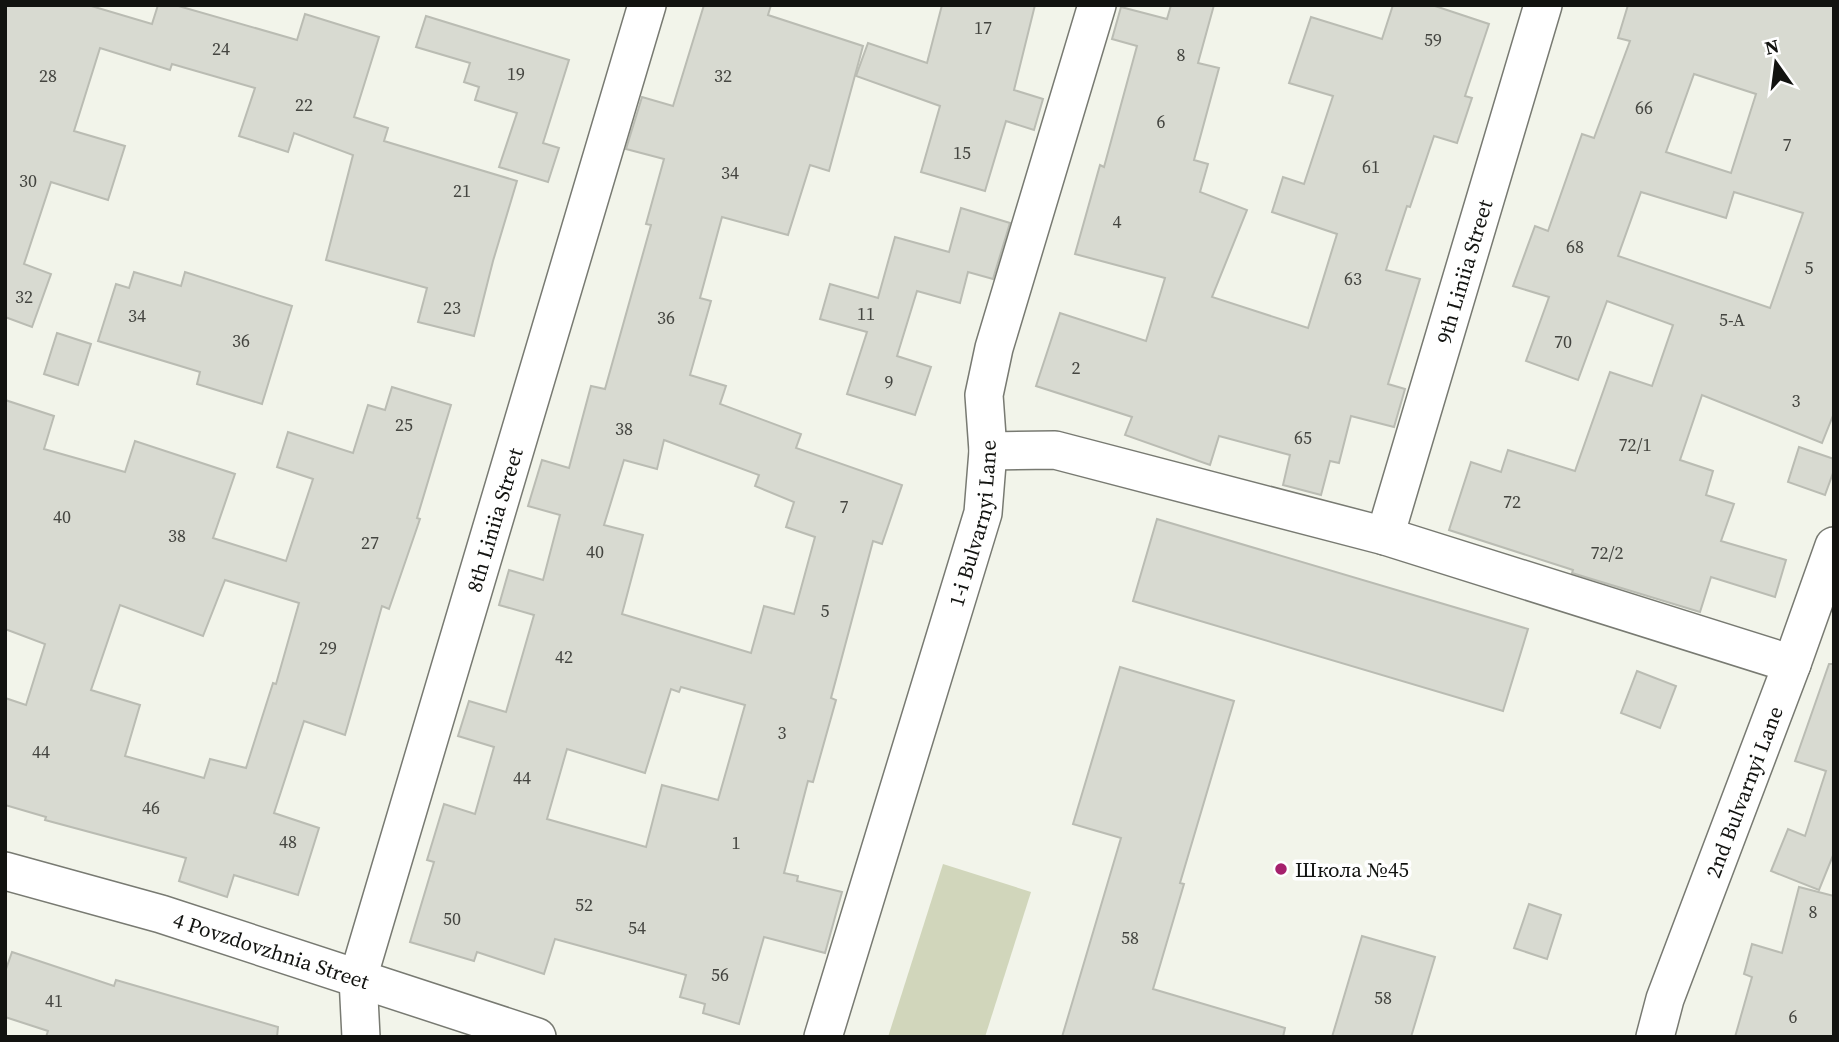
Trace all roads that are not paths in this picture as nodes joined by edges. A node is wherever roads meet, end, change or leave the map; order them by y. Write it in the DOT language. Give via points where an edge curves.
graph roads {
  1 [pos="647,5"];
  2 [pos="1097,5"];
  3 [pos="1543,5"];
  4 [pos="989,451"];
  5 [pos="1385,536"];
  6 [pos="1834,546"];
  7 [pos="1792,664"];
  8 [pos="5,871"];
  9 [pos="358,978"];
  10 [pos="361,1037"];
  11 [pos="537,1037"];
  12 [pos="823,1037"];
  13 [pos="1655,1037"];
  1 -- 9 [label="street, 8th Liniia Street"];
  2 -- 4 [label="street, 1-i Bulvarnyi Lane" via="994,348 984,395"];
  3 -- 5 [label="street, 9th Liniia Street"];
  4 -- 5 [label="street" via="1055,450"];
  4 -- 12 [label="street, 1-i Bulvarnyi Lane" via="983,513"];
  5 -- 7 [label="street"];
  6 -- 7 [label="street, 2nd Bulvarnyi Lane"];
  7 -- 13 [label="street, 2nd Bulvarnyi Lane" via="1665,999"];
  8 -- 9 [label="street, 4 Povzdovzhnia Street" via="161,914"];
  9 -- 10 [label="street, 8th Liniia Street"];
  9 -- 11 [label="street, 4 Povzdovzhnia Street"];
}
